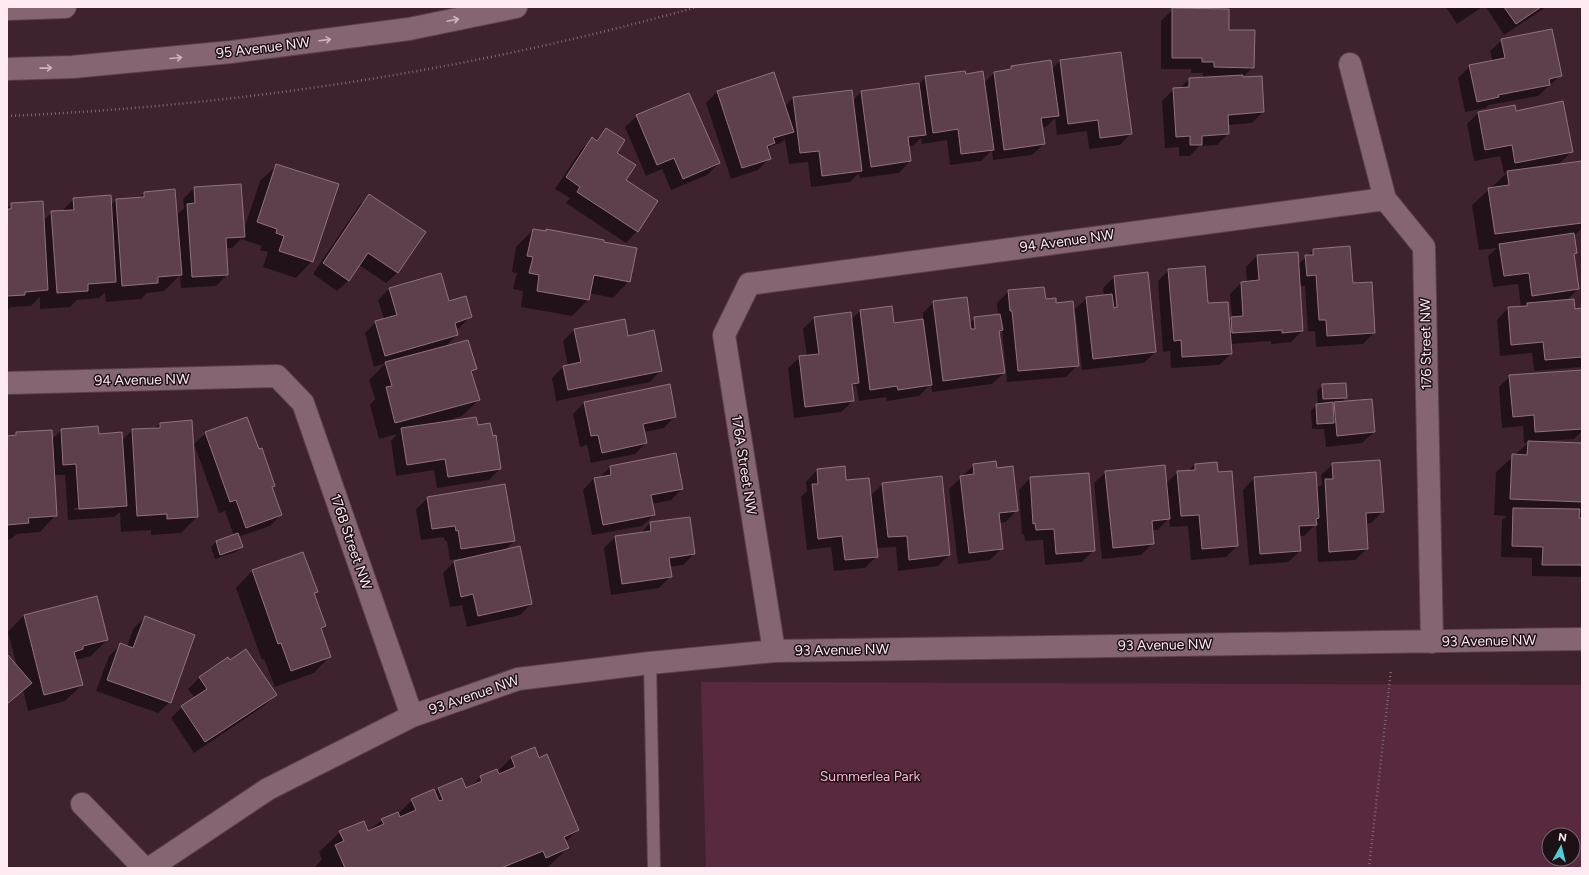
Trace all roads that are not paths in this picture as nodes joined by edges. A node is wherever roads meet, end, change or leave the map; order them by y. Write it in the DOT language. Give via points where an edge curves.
graph roads {
  1 [pos="65,7"];
  2 [pos="516,7"];
  3 [pos="7,8"];
  4 [pos="1350,64"];
  5 [pos="7,69"];
  6 [pos="1385,199"];
  7 [pos="748,284"];
  8 [pos="277,376"];
  9 [pos="7,384"];
  10 [pos="1582,640"];
  11 [pos="1432,642"];
  12 [pos="774,651"];
  13 [pos="650,663"];
  14 [pos="412,716"];
  15 [pos="82,804"];
  16 [pos="144,868"];
  17 [pos="150,868"];
  18 [pos="654,868"];
  1 -- 3 [label="street"];
  5 -- 2 [label="street, 95 Avenue NW, one-way" via="72,67 231,52 409,29"];
  4 -- 6 [label="street, 176 Street NW"];
  6 -- 7 [label="street, 94 Avenue NW"];
  6 -- 11 [label="street, 176 Street NW" via="1424,247"];
  7 -- 12 [label="street, 176A Street NW" via="724,335"];
  8 -- 9 [label="street, 94 Avenue NW"];
  8 -- 14 [label="street, 176B Street NW" via="303,404"];
  10 -- 11 [label="street, 93 Avenue NW"];
  11 -- 12 [label="street, 93 Avenue NW"];
  12 -- 13 [label="street, 93 Avenue NW"];
  13 -- 14 [label="street, 93 Avenue NW" via="518,678"];
  13 -- 18 [label="lane"];
  14 -- 17 [label="street, 93 Avenue NW" via="268,789"];
  15 -- 16 [label="street"];
}
